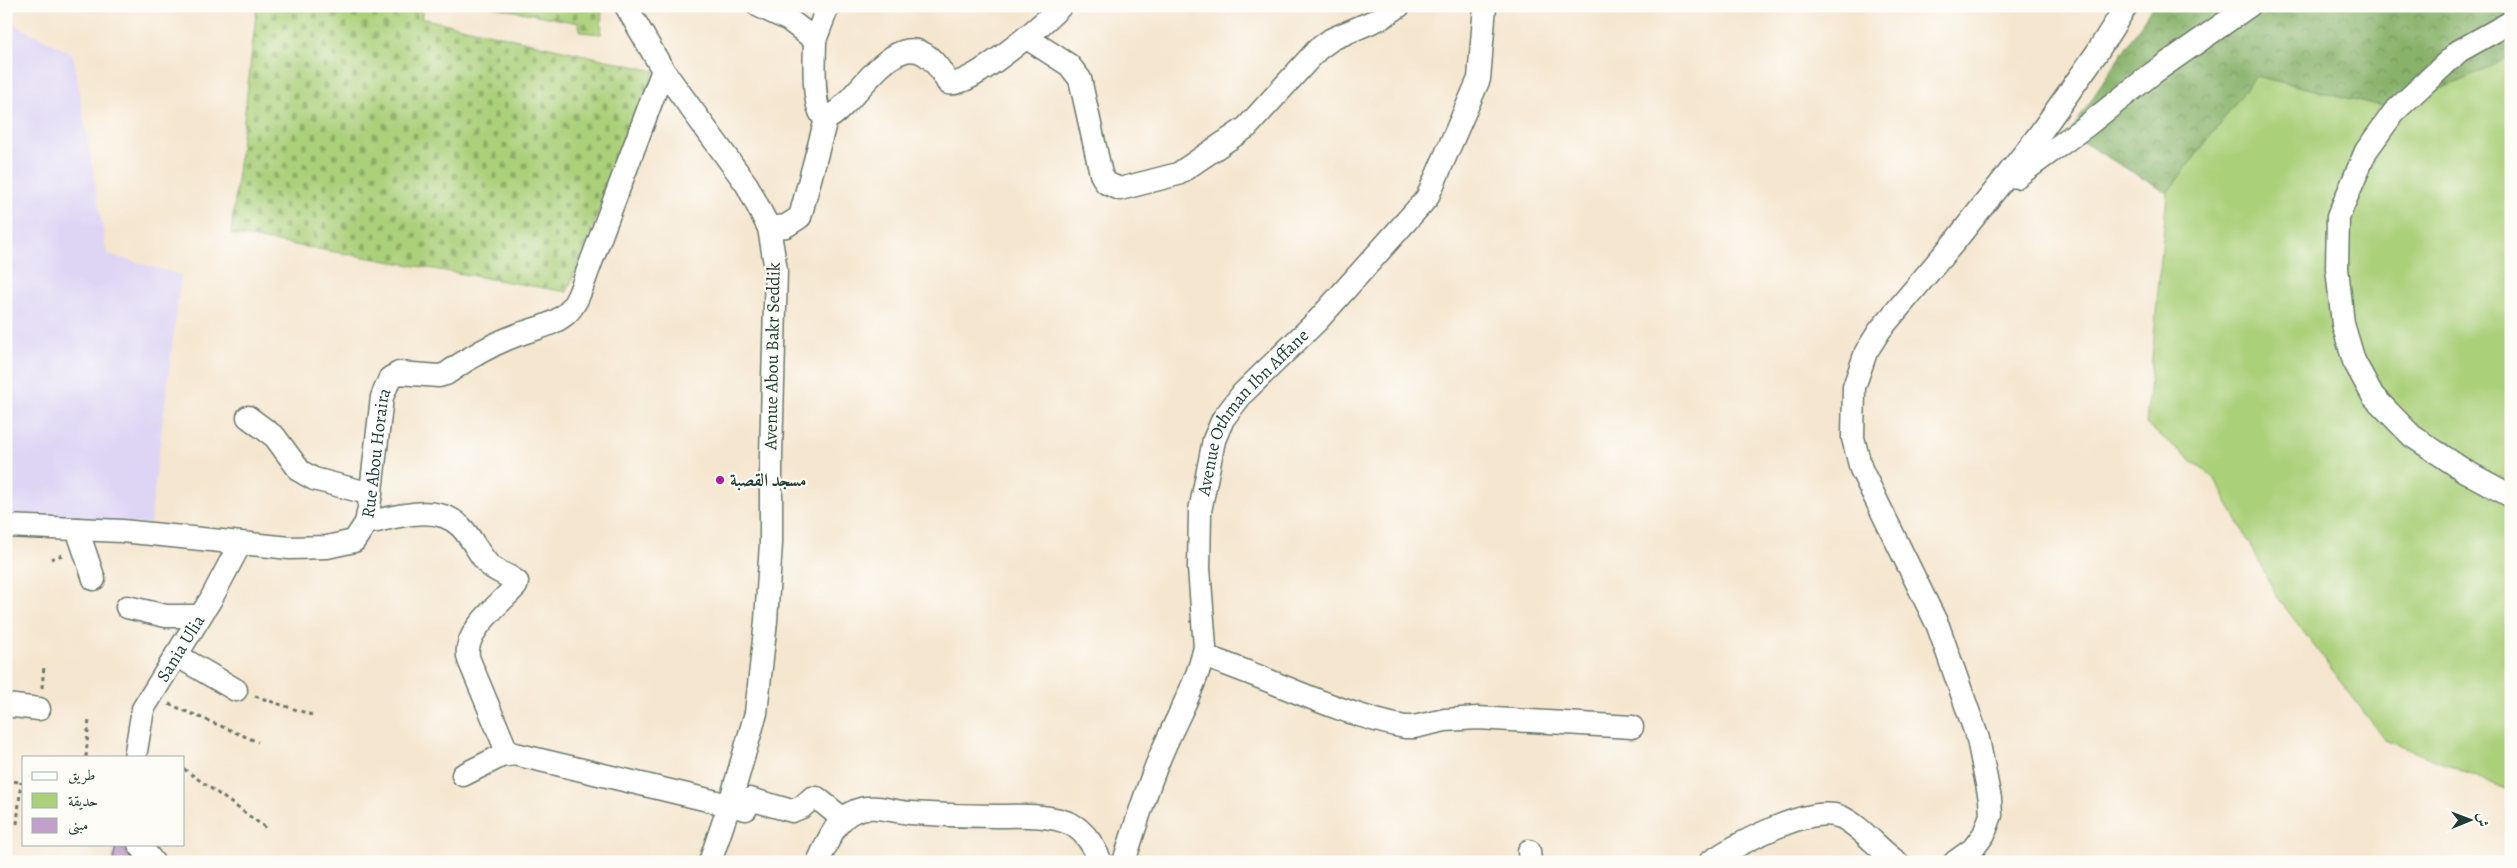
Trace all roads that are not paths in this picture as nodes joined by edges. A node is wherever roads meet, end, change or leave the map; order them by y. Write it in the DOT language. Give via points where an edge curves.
graph roads {
  1 [pos="626,6"];
  2 [pos="759,6"];
  3 [pos="828,6"];
  4 [pos="1061,6"];
  5 [pos="1399,6"];
  6 [pos="1485,6"];
  7 [pos="2126,6"];
  8 [pos="2249,6"];
  9 [pos="2511,22"];
  10 [pos="1026,38"];
  11 [pos="815,40"];
  12 [pos="663,70"];
  13 [pos="826,119"];
  14 [pos="1996,192"];
  15 [pos="769,228"];
  16 [pos="248,417"];
  17 [pos="372,494"];
  18 [pos="2511,496"];
  19 [pos="366,523"];
  20 [pos="6,526"];
  21 [pos="77,529"];
  22 [pos="240,544"];
  23 [pos="94,579"];
  24 [pos="128,607"];
  25 [pos="200,616"];
  26 [pos="176,655"];
  27 [pos="1203,656"];
  28 [pos="236,690"];
  29 [pos="6,705"];
  30 [pos="39,709"];
  31 [pos="1632,727"];
  32 [pos="504,755"];
  33 [pos="135,756"];
  34 [pos="463,775"];
  35 [pos="730,804"];
  36 [pos="843,819"];
  37 [pos="141,846"];
  38 [pos="153,862"];
  39 [pos="710,862"];
  40 [pos="818,862"];
  41 [pos="1101,862"];
  42 [pos="1124,862"];
  43 [pos="1710,862"];
  44 [pos="1897,862"];
  45 [pos="1955,862"];
  1 -- 12 [label="street, Avenue Abou Bakr Seddik"];
  2 -- 11 [label="street" via="789,20"];
  3 -- 11 [label="street"];
  4 -- 10 [label="street"];
  5 -- 10 [label="street" via="1318,49 1247,127 1189,167 1168,178 1120,189 1106,183 1101,174 1080,79 1069,65"];
  6 -- 27 [label="street, Avenue Othman Ibn Affane" via="1479,79 1427,198 1318,320 1243,393 1224,419 1214,440 1200,511"];
  7 -- 14 [label="street" via="2069,94"];
  8 -- 14 [label="street" via="2153,73"];
  9 -- 18 [label="street" via="2452,58 2394,112 2366,151 2338,217 2337,268 2343,324 2354,360 2373,396 2412,436"];
  10 -- 13 [label="street" via="975,74 954,84 948,83 928,54 905,51 883,63 840,110"];
  11 -- 13 [label="street" via="816,92 820,113"];
  12 -- 15 [label="street, Avenue Abou Bakr Seddik" via="747,185"];
  12 -- 17 [label="street, Rue Abou Horaira" via="578,296 567,313 548,325 487,349 446,374 399,373 390,378 382,397"];
  13 -- 15 [label="street" via="800,217 786,226"];
  14 -- 45 [label="street" via="1880,330 1866,352 1854,387 1852,408 1853,438 1861,469 1938,626 1978,739 1990,815 1984,834 1973,849"];
  15 -- 35 [label="street, Avenue Abou Bakr Seddik" via="776,270 771,543 766,621 756,713"];
  16 -- 17 [label="street" via="275,437 300,471 314,479"];
  17 -- 19 [label="street, Rue Abou Horaira"];
  19 -- 22 [label="street, Rue Abou Horaira" via="354,541 346,544 290,548"];
  19 -- 32 [label="street" via="400,515 429,513 446,518 460,525 488,564 518,584 470,637 467,648"];
  20 -- 21 [label="street, Rue Abou Horaira"];
  21 -- 22 [label="street, Rue Abou Horaira"];
  21 -- 23 [label="street"];
  22 -- 25 [label="street, Sania Ulia"];
  24 -- 25 [label="street" via="166,616"];
  25 -- 26 [label="street, Sania Ulia"];
  26 -- 28 [label="street"];
  26 -- 33 [label="street, Sania Ulia" via="143,709"];
  27 -- 31 [label="street" via="1254,673 1309,699 1405,727 1478,718"];
  27 -- 42 [label="street, Avenue Othman Ibn Affane" via="1192,692 1162,752"];
  29 -- 30 [label="street"];
  32 -- 34 [label="street"];
  32 -- 35 [label="street"];
  35 -- 36 [label="street" via="746,809 750,799 796,811 815,797"];
  35 -- 39 [label="street, Avenue Abou Bakr Seddik"];
  36 -- 40 [label="street"];
  36 -- 41 [label="street" via="865,807 911,813 1059,820 1085,834"];
  37 -- 38 [label="street"];
  43 -- 44 [label="street" via="1761,833 1798,819 1824,816 1839,816 1855,825"];
}
